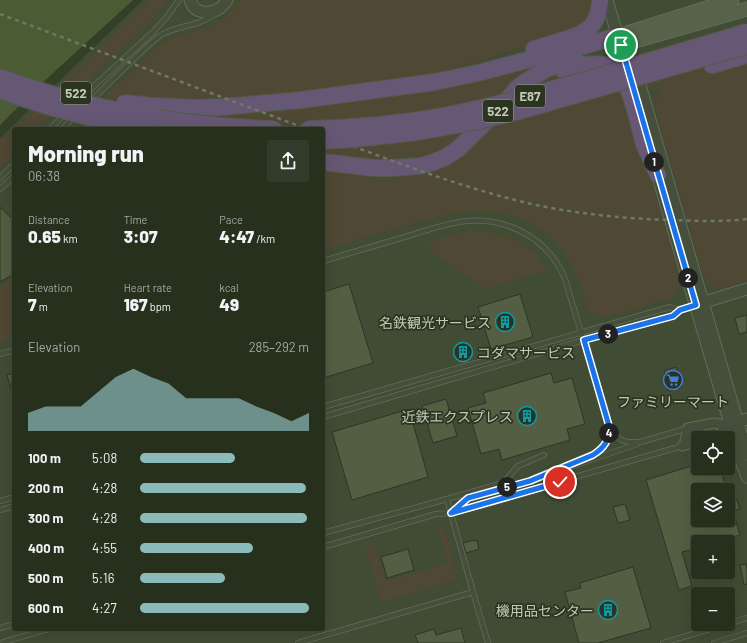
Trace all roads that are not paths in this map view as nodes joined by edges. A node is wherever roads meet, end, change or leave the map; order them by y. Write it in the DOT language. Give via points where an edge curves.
graph roads {
  1 [pos="179,0"];
  2 [pos="190,0"];
  3 [pos="600,0"];
  4 [pos="607,0"];
  5 [pos="614,0"];
  6 [pos="732,0"];
  7 [pos="224,4"];
  8 [pos="747,9"];
  9 [pos="747,32"];
  10 [pos="623,39"];
  11 [pos="747,46"];
  12 [pos="747,55"];
  13 [pos="0,76"];
  14 [pos="386,89"];
  15 [pos="0,90"];
  16 [pos="0,97"];
  17 [pos="507,101"];
  18 [pos="76,104"];
  19 [pos="71,108"];
  20 [pos="523,110"];
  21 [pos="52,127"];
  22 [pos="64,127"];
  23 [pos="103,127"];
  24 [pos="135,127"];
  25 [pos="236,127"];
  26 [pos="325,128"];
  27 [pos="325,141"];
  28 [pos="325,162"];
  29 [pos="12,166"];
  30 [pos="658,175"];
  31 [pos="0,178"];
  32 [pos="12,178"];
  33 [pos="0,190"];
  34 [pos="325,260"];
  35 [pos="747,289"];
  36 [pos="700,304"];
  37 [pos="680,310"];
  38 [pos="582,333"];
  39 [pos="584,340"];
  40 [pos="12,351"];
  41 [pos="0,354"];
  42 [pos="325,406"];
  43 [pos="325,416"];
  44 [pos="738,422"];
  45 [pos="609,426"];
  46 [pos="688,428"];
  47 [pos="724,431"];
  48 [pos="646,441"];
  49 [pos="690,443"];
  50 [pos="747,454"];
  51 [pos="544,455"];
  52 [pos="747,477"];
  53 [pos="530,481"];
  54 [pos="12,498"];
  55 [pos="447,499"];
  56 [pos="0,502"];
  57 [pos="12,507"];
  58 [pos="0,510"];
  59 [pos="451,513"];
  60 [pos="325,533"];
  61 [pos="325,546"];
  62 [pos="473,592"];
  63 [pos="747,618"];
  64 [pos="735,622"];
  65 [pos="12,625"];
  66 [pos="0,628"];
  67 [pos="41,631"];
  68 [pos="704,631"];
  69 [pos="747,633"];
  70 [pos="1,643"];
  71 [pos="298,643"];
  72 [pos="488,643"];
  73 [pos="662,643"];
  74 [pos="714,643"];
  1 -- 18 [label="lane" via="153,32"];
  2 -- 7 [label="street" via="192,6 200,12 207,13"];
  3 -- 14 [label="highway, 522" via="594,23 587,31 578,35 488,64"];
  4 -- 10 [label="street"];
  5 -- 10 [label="street"];
  6 -- 10 [label="main road, 522"];
  7 -- 22 [label="lane" via="211,16 200,22 168,31 146,47"];
  8 -- 10 [label="main road, 522"];
  9 -- 26 [label="highway, E87, bridge" via="499,104 411,121"];
  10 -- 14 [label="highway, 522" via="435,82"];
  10 -- 17 [label="highway, 522" via="545,70 516,89"];
  10 -- 30 [label="street"];
  10 -- 36 [label="street"];
  11 -- 20 [label="highway, E87, bridge"];
  12 -- 20 [label="highway, 522, bridge" via="570,102"];
  13 -- 14 [label="highway, 522, bridge" via="105,100 178,108 248,105"];
  13 -- 25 [label="highway, bridge" via="74,101 152,118"];
  15 -- 24 [label="highway, bridge" via="67,111"];
  16 -- 23 [label="highway, 522" via="47,113"];
  17 -- 28 [label="highway, 522" via="458,149 434,162 421,166 392,168"];
  17 -- 30 [label="highway, 522" via="536,79 563,69 591,65 610,67 622,78 629,91 645,146"];
  19 -- 21 [label="lane"];
  20 -- 27 [label="highway, E87, bridge" via="418,132"];
  29 -- 31 [label="lane"];
  30 -- 36 [label="street"];
  32 -- 33 [label="lane"];
  34 -- 38 [label="lane" via="467,220 482,220 509,226 534,239 558,265"];
  35 -- 36 [label="street"];
  36 -- 37 [label="lane"];
  36 -- 44 [label="street"];
  37 -- 38 [label="lane" via="670,307"];
  37 -- 39 [label="lane" via="673,316"];
  38 -- 39 [label="lane"];
  38 -- 42 [label="lane"];
  39 -- 43 [label="lane"];
  39 -- 45 [label="lane"];
  40 -- 41 [label="lane"];
  44 -- 46 [label="street"];
  44 -- 47 [label="street"];
  44 -- 50 [label="street"];
  44 -- 52 [label="street" via="740,458"];
  45 -- 48 [label="lane" via="621,440 632,443"];
  45 -- 53 [label="lane" via="607,441 600,451"];
  46 -- 48 [label="lane"];
  46 -- 49 [label="street" via="685,440"];
  48 -- 53 [label="lane"];
  49 -- 59 [label="lane"];
  51 -- 55 [label="lane" via="518,466 503,483"];
  53 -- 59 [label="lane" via="468,498"];
  54 -- 56 [label="lane"];
  55 -- 59 [label="lane"];
  55 -- 60 [label="lane"];
  57 -- 58 [label="lane"];
  59 -- 61 [label="lane" via="436,514"];
  59 -- 62 [label="lane"];
  62 -- 71 [label="lane"];
  62 -- 72 [label="lane"];
  63 -- 64 [label="lane"];
  65 -- 66 [label="lane"];
  67 -- 70 [label="lane"];
  68 -- 73 [label="lane"];
  69 -- 74 [label="lane"];
}
